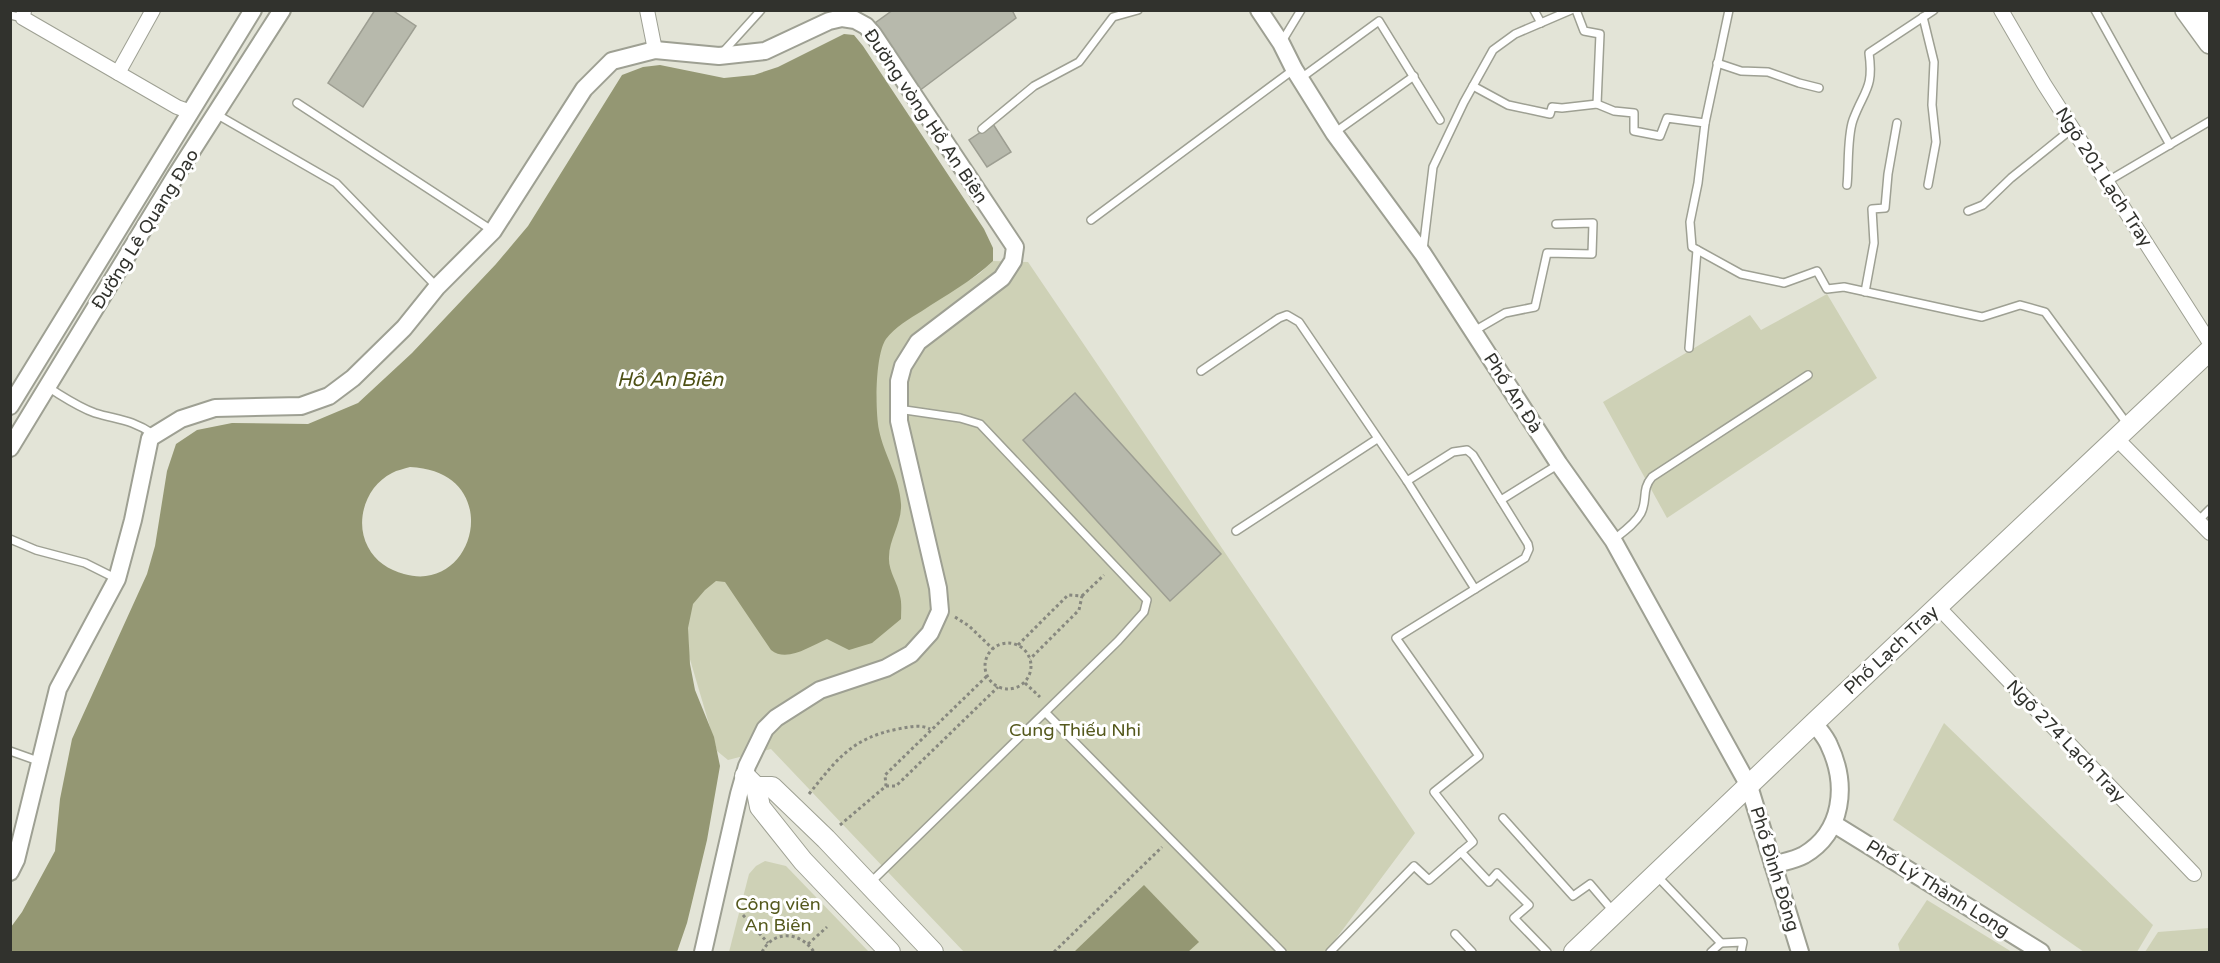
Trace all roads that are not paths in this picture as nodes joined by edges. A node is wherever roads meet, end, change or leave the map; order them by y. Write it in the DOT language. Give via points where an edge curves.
graph roads {
  1 [pos="153,10"];
  2 [pos="253,10"];
  3 [pos="282,10"];
  4 [pos="647,10"];
  5 [pos="761,10"];
  6 [pos="1138,10"];
  7 [pos="1259,10"];
  8 [pos="1301,10"];
  9 [pos="1534,10"];
  10 [pos="1571,10"];
  11 [pos="1576,10"];
  12 [pos="1729,10"];
  13 [pos="1934,10"];
  14 [pos="2001,10"];
  15 [pos="2095,10"];
  16 [pos="2186,10"];
  17 [pos="2205,10"];
  18 [pos="19,15"];
  19 [pos="1923,17"];
  20 [pos="2210,18"];
  21 [pos="1541,23"];
  22 [pos="2210,42"];
  23 [pos="1281,43"];
  24 [pos="655,50"];
  25 [pos="719,56"];
  26 [pos="1718,63"];
  27 [pos="118,73"];
  28 [pos="1297,74"];
  29 [pos="1414,76"];
  30 [pos="1473,86"];
  31 [pos="1819,88"];
  32 [pos="297,103"];
  33 [pos="1597,104"];
  34 [pos="191,112"];
  35 [pos="216,114"];
  36 [pos="1440,120"];
  37 [pos="2210,121"];
  38 [pos="1705,123"];
  39 [pos="1897,123"];
  40 [pos="2073,128"];
  41 [pos="982,129"];
  42 [pos="1334,133"];
  43 [pos="2170,145"];
  44 [pos="2108,181"];
  45 [pos="1847,185"];
  46 [pos="1928,185"];
  47 [pos="1968,211"];
  48 [pos="1091,220"];
  49 [pos="1556,224"];
  50 [pos="493,231"];
  51 [pos="1697,250"];
  52 [pos="1423,254"];
  53 [pos="437,287"];
  54 [pos="1864,292"];
  55 [pos="1474,331"];
  56 [pos="2210,344"];
  57 [pos="1689,348"];
  58 [pos="2210,350"];
  59 [pos="1201,371"];
  60 [pos="1808,375"];
  61 [pos="48,387"];
  62 [pos="10,406"];
  63 [pos="898,409"];
  64 [pos="2122,432"];
  65 [pos="155,435"];
  66 [pos="1377,439"];
  67 [pos="10,448"];
  68 [pos="1559,464"];
  69 [pos="1407,481"];
  70 [pos="1501,500"];
  71 [pos="2210,509"];
  72 [pos="2198,521"];
  73 [pos="1236,531"];
  74 [pos="2210,533"];
  75 [pos="10,538"];
  76 [pos="1613,540"];
  77 [pos="117,579"];
  78 [pos="1475,589"];
  79 [pos="1938,607"];
  80 [pos="1046,713"];
  81 [pos="1814,723"];
  82 [pos="10,751"];
  83 [pos="41,762"];
  84 [pos="750,782"];
  85 [pos="1749,786"];
  86 [pos="1503,818"];
  87 [pos="1834,824"];
  88 [pos="1461,852"];
  89 [pos="1773,865"];
  90 [pos="10,872"];
  91 [pos="2194,874"];
  92 [pos="1656,875"];
  93 [pos="868,884"];
  94 [pos="1615,913"];
  95 [pos="1455,934"];
  96 [pos="1721,943"];
  97 [pos="703,952"];
  98 [pos="890,952"];
  99 [pos="933,952"];
  100 [pos="1282,952"];
  101 [pos="1330,952"];
  102 [pos="1472,952"];
  103 [pos="1547,952"];
  104 [pos="1574,952"];
  105 [pos="1711,952"];
  106 [pos="1741,952"];
  107 [pos="1800,952"];
  108 [pos="2041,952"];
  1 -- 27 [label="street"];
  2 -- 34 [label="street, Đường Lê Quang Đạo"];
  3 -- 35 [label="street, Đường Lê Quang Đạo"];
  4 -- 24 [label="street"];
  5 -- 25 [label="lane"];
  6 -- 41 [label="lane" via="1113,17 1079,62 1034,86"];
  7 -- 23 [label="street, Phố An Đà"];
  8 -- 23 [label="lane"];
  9 -- 21 [label="lane"];
  10 -- 21 [label="lane"];
  11 -- 33 [label="lane" via="1584,32 1600,34"];
  12 -- 26 [label="lane"];
  13 -- 19 [label="lane"];
  14 -- 40 [label="street, Ngõ 201 Lạch Tray"];
  15 -- 43 [label="lane"];
  16 -- 22 [label="main road"];
  17 -- 20 [label="highway"];
  18 -- 27 [label="street"];
  19 -- 45 [label="lane" via="1869,53 1868,91 1853,121"];
  19 -- 46 [label="lane" via="1934,62 1932,105 1936,142"];
  21 -- 30 [label="lane" via="1515,34 1493,50"];
  23 -- 28 [label="street, Phố An Đà"];
  24 -- 25 [label="street, Đường vòng Hồ An Biên"];
  24 -- 50 [label="street, Đường vòng Hồ An Biên" via="612,61 584,89"];
  25 -- 63 [label="street, Đường vòng Hồ An Biên" via="765,51 829,21 849,19 866,26 1015,247 1013,261 1002,278 918,342 903,366"];
  26 -- 31 [label="lane" via="1741,71 1767,72"];
  26 -- 38 [label="lane"];
  27 -- 34 [label="street"];
  28 -- 29 [label="lane" via="1379,21"];
  28 -- 42 [label="street, Phố An Đà"];
  28 -- 48 [label="lane"];
  29 -- 36 [label="lane"];
  29 -- 42 [label="lane"];
  30 -- 33 [label="lane" via="1508,105 1550,114 1552,106"];
  30 -- 52 [label="lane" via="1433,167"];
  32 -- 50 [label="lane"];
  33 -- 38 [label="lane" via="1634,113 1634,131 1660,136 1667,118"];
  34 -- 62 [label="street, Đường Lê Quang Đạo"];
  35 -- 53 [label="lane" via="336,183"];
  35 -- 61 [label="street, Đường Lê Quang Đạo"];
  37 -- 43 [label="lane"];
  38 -- 51 [label="lane" via="1690,222 1692,247"];
  39 -- 54 [label="lane" via="1885,208 1872,209 1874,243"];
  40 -- 44 [label="street, Ngõ 201 Lạch Tray"];
  40 -- 47 [label="lane" via="1983,205"];
  42 -- 52 [label="street, Phố An Đà"];
  43 -- 44 [label="lane"];
  44 -- 56 [label="street, Ngõ 201 Lạch Tray"];
  49 -- 55 [label="lane" via="1593,223 1592,254 1547,253 1535,307 1505,313"];
  50 -- 53 [label="street, Đường vòng Hồ An Biên"];
  51 -- 54 [label="lane" via="1741,274 1784,284 1817,272 1827,289 1844,287"];
  51 -- 57 [label="lane"];
  52 -- 55 [label="street, Phố An Đà"];
  53 -- 65 [label="street, Đường vòng Hồ An Biên" via="404,328 329,396 301,406 215,408 181,419"];
  54 -- 64 [label="lane" via="1982,317 2020,305 2045,312"];
  55 -- 68 [label="street, Phố An Đà"];
  58 -- 64 [label="main road, Phố Lạch Tray"];
  59 -- 66 [label="lane" via="1279,318 1293,317"];
  60 -- 76 [label="lane" via="1652,477 1645,485 1641,513"];
  61 -- 65 [label="lane" via="76,405 131,421"];
  61 -- 67 [label="street, Đường Lê Quang Đạo"];
  63 -- 80 [label="lane" via="980,424 1147,600 1136,622"];
  63 -- 84 [label="street, Đường vòng Hồ An Biên" via="940,611 930,633 911,654 886,668 820,690 776,718 765,729"];
  64 -- 72 [label="street"];
  64 -- 79 [label="main road, Phố Lạch Tray"];
  65 -- 77 [label="street" via="150,438"];
  66 -- 69 [label="lane"];
  66 -- 73 [label="lane"];
  68 -- 70 [label="lane"];
  68 -- 76 [label="street, Phố An Đà"];
  69 -- 70 [label="lane" via="1453,452 1467,450"];
  69 -- 78 [label="lane"];
  70 -- 78 [label="lane" via="1528,544 1528,555"];
  71 -- 72 [label="lane"];
  72 -- 74 [label="street"];
  75 -- 77 [label="lane" via="36,550 85,563"];
  76 -- 85 [label="street, Phố An Đà"];
  77 -- 83 [label="street" via="58,689"];
  78 -- 88 [label="lane" via="1396,638 1479,756 1434,792 1473,842"];
  79 -- 81 [label="main road, Phố Lạch Tray"];
  79 -- 91 [label="street, Ngõ 274 Lạch Tray"];
  80 -- 93 [label="lane"];
  80 -- 100 [label="lane"];
  81 -- 85 [label="main road, Phố Lạch Tray"];
  81 -- 87 [label="street" via="1829,744 1837,765 1841,788"];
  82 -- 83 [label="lane"];
  83 -- 90 [label="street"];
  84 -- 93 [label="main road" via="772,788"];
  84 -- 97 [label="street, Đường vòng Hồ An Biên" via="729,833"];
  84 -- 98 [label="main road" via="760,807 803,861"];
  85 -- 89 [label="street, Phố Đình Đông"];
  85 -- 92 [label="main road, Phố Lạch Tray"];
  86 -- 94 [label="lane" via="1573,896 1590,885"];
  87 -- 89 [label="street" via="1825,839 1803,856"];
  87 -- 108 [label="street, Phố Lý Thành Long"];
  88 -- 101 [label="lane" via="1429,880 1414,866"];
  88 -- 103 [label="lane" via="1489,882 1497,873 1528,905 1514,918"];
  89 -- 107 [label="street, Phố Đình Đông"];
  92 -- 94 [label="main road, Phố Lạch Tray"];
  92 -- 96 [label="lane"];
  93 -- 99 [label="main road"];
  94 -- 104 [label="main road, Phố Lạch Tray"];
  95 -- 102 [label="lane"];
  96 -- 105 [label="lane"];
  96 -- 106 [label="lane" via="1743,942"];
}
